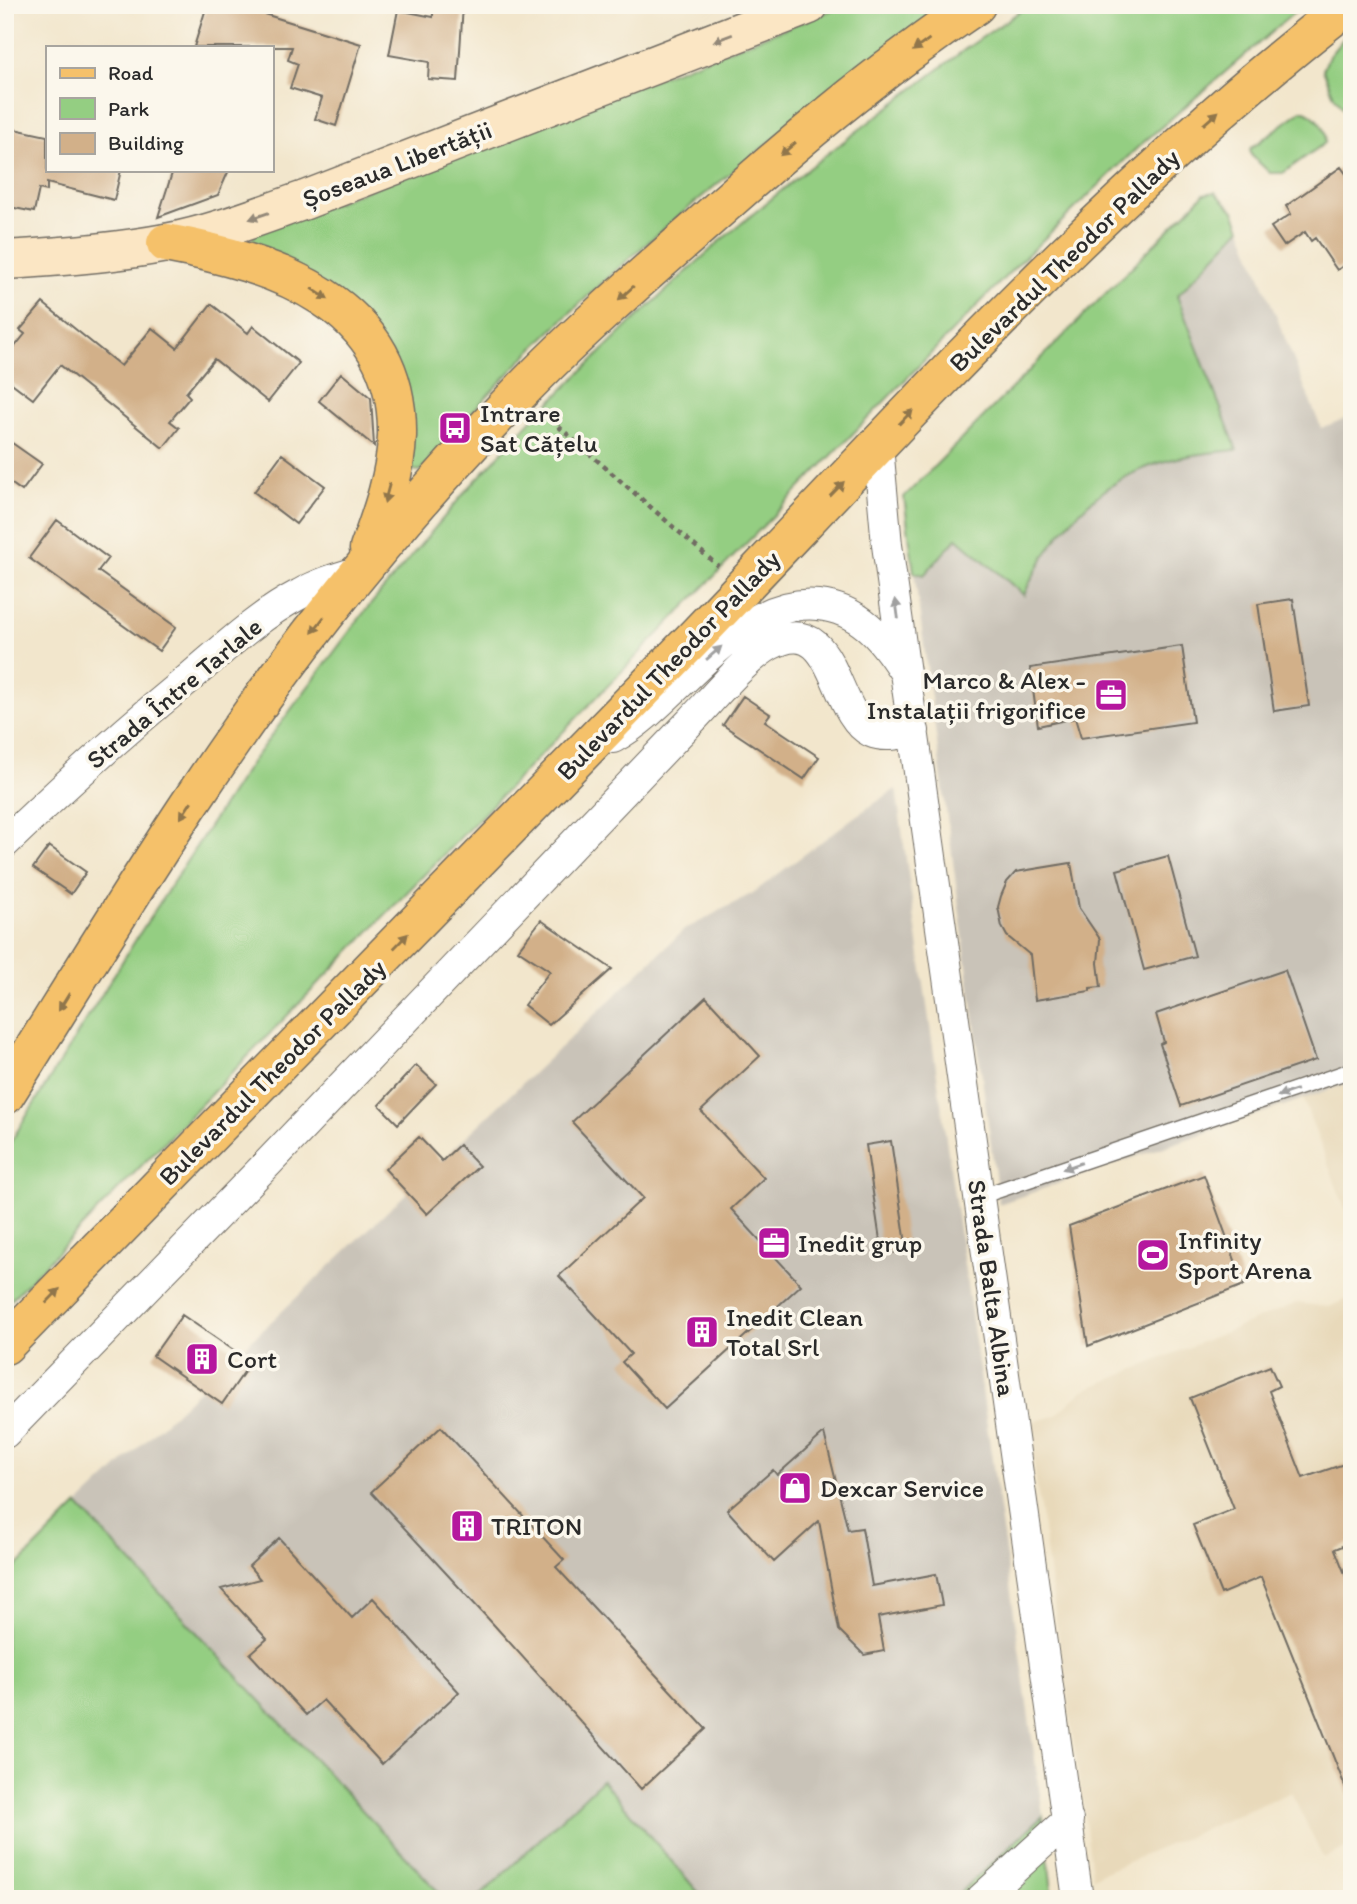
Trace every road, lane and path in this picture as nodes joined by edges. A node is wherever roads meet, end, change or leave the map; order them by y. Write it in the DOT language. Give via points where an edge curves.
graph roads {
  1 [pos="976,5"];
  2 [pos="1348,5"];
  3 [pos="787,9"];
  4 [pos="166,243"];
  5 [pos="5,260"];
  6 [pos="520,392"];
  7 [pos="878,446"];
  8 [pos="360,571"];
  9 [pos="742,588"];
  10 [pos="906,677"];
  11 [pos="914,731"];
  12 [pos="583,754"];
  13 [pos="5,843"];
  14 [pos="1352,1070"];
  15 [pos="5,1096"];
  16 [pos="979,1197"];
  17 [pos="5,1345"];
  18 [pos="5,1433"];
  19 [pos="1068,1820"];
  20 [pos="982,1899"];
  21 [pos="1078,1899"];
  1 -- 6 [label="main road, one-way" via="840,105 676,247"];
  7 -- 2 [label="main road, Bulevardul Theodor Pallady, one-way" via="1010,308 1180,145"];
  3 -- 4 [label="main road, Șoseaua Libertății, one-way" via="305,200"];
  4 -- 5 [label="main road, Șoseaua Libertății"];
  4 -- 8 [label="main road, one-way" via="243,260 300,282 338,306 370,342 391,386 397,437 394,467"];
  6 -- 8 [label="main road"];
  6 -- 9 [label="path"];
  9 -- 7 [label="main road, Bulevardul Theodor Pallady, one-way"];
  10 -- 7 [label="street, Strada Balta Albina, one-way"];
  8 -- 13 [label="street, Strada Între Tarlale" via="302,592 266,615 159,702"];
  8 -- 15 [label="main road, one-way" via="206,779"];
  9 -- 12 [label="main road, Bulevardul Theodor Pallady"];
  10 -- 11 [label="street, Strada Balta Albina"];
  12 -- 10 [label="street, Strada Balta Albina, one-way" via="635,725 716,651 748,626 785,607 830,607 862,620 890,649"];
  11 -- 16 [label="street, Strada Balta Albina"];
  11 -- 18 [label="street" via="880,734 862,725 849,708 830,663 816,646 783,640 760,652"];
  17 -- 12 [label="main road, Bulevardul Theodor Pallady, one-way"];
  14 -- 16 [label="lane, one-way"];
  16 -- 19 [label="street, Strada Balta Albina"];
  19 -- 20 [label="street"];
  19 -- 21 [label="street, Strada Balta Albina"];
}
